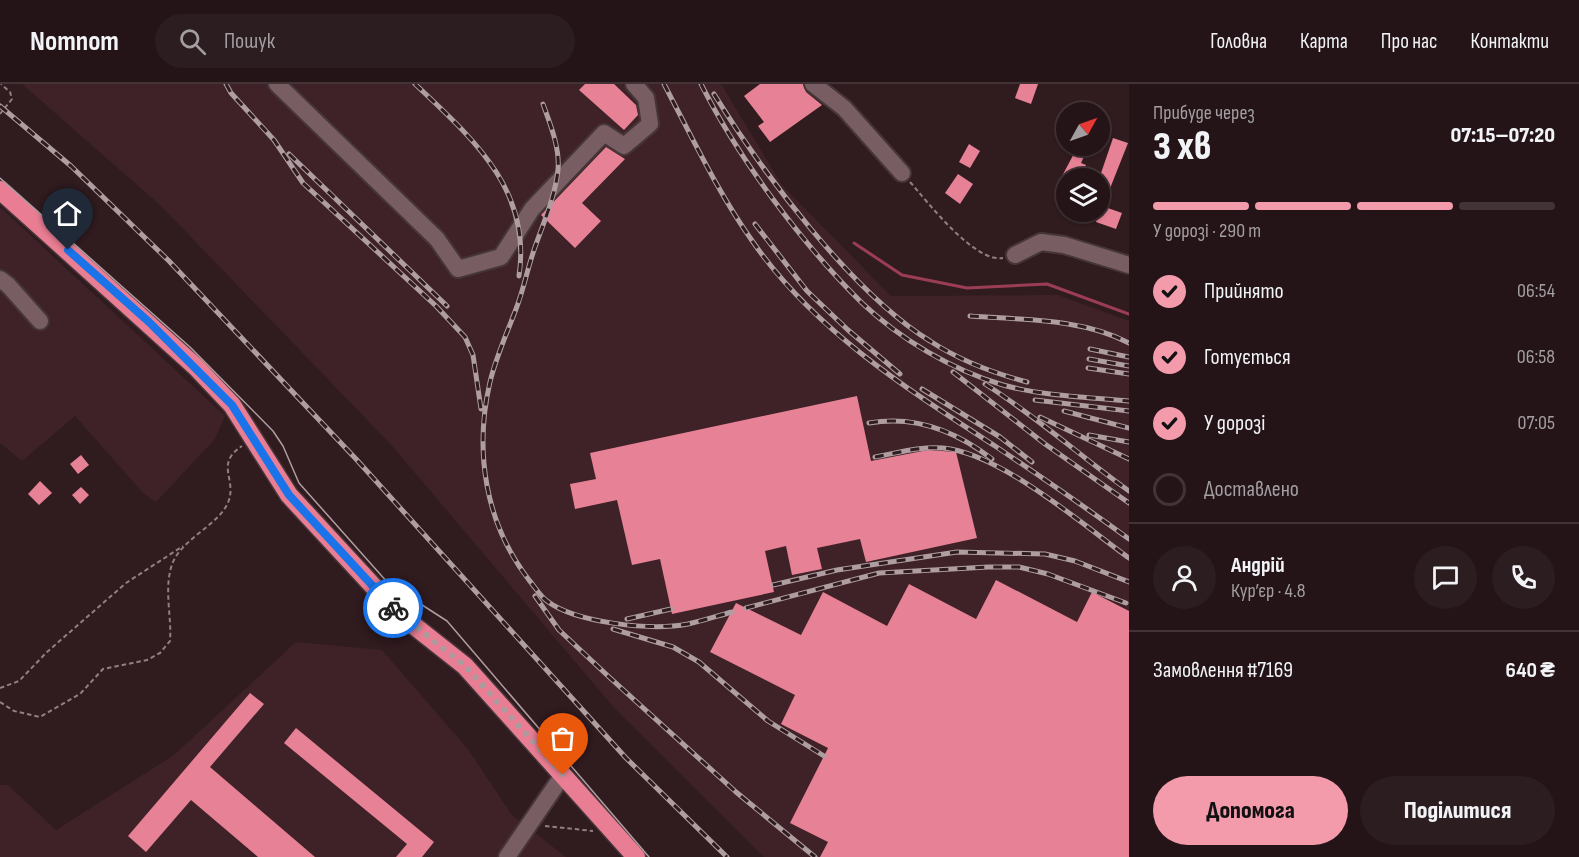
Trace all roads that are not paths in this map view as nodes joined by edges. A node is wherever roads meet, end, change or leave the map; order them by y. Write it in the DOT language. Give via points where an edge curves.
graph roads {
  1 [pos="277,84"];
  2 [pos="634,84"];
  3 [pos="813,84"];
  4 [pos="902,173"];
  5 [pos="0,190"];
  6 [pos="1015,255"];
  7 [pos="1129,265"];
  8 [pos="0,279"];
  9 [pos="40,321"];
  10 [pos="563,775"];
  11 [pos="507,857"];
  12 [pos="636,857"];
  1 -- 2 [label="street" via="437,239 458,269 501,257 532,209 604,133 624,146 650,124 646,98"];
  3 -- 4 [label="street" via="844,108"];
  5 -- 10 [label="highway" via="196,367 232,405 289,495 331,542 398,613 465,666"];
  6 -- 7 [label="street" via="1041,242"];
  8 -- 9 [label="street"];
  10 -- 11 [label="street"];
  10 -- 12 [label="highway"];
}
